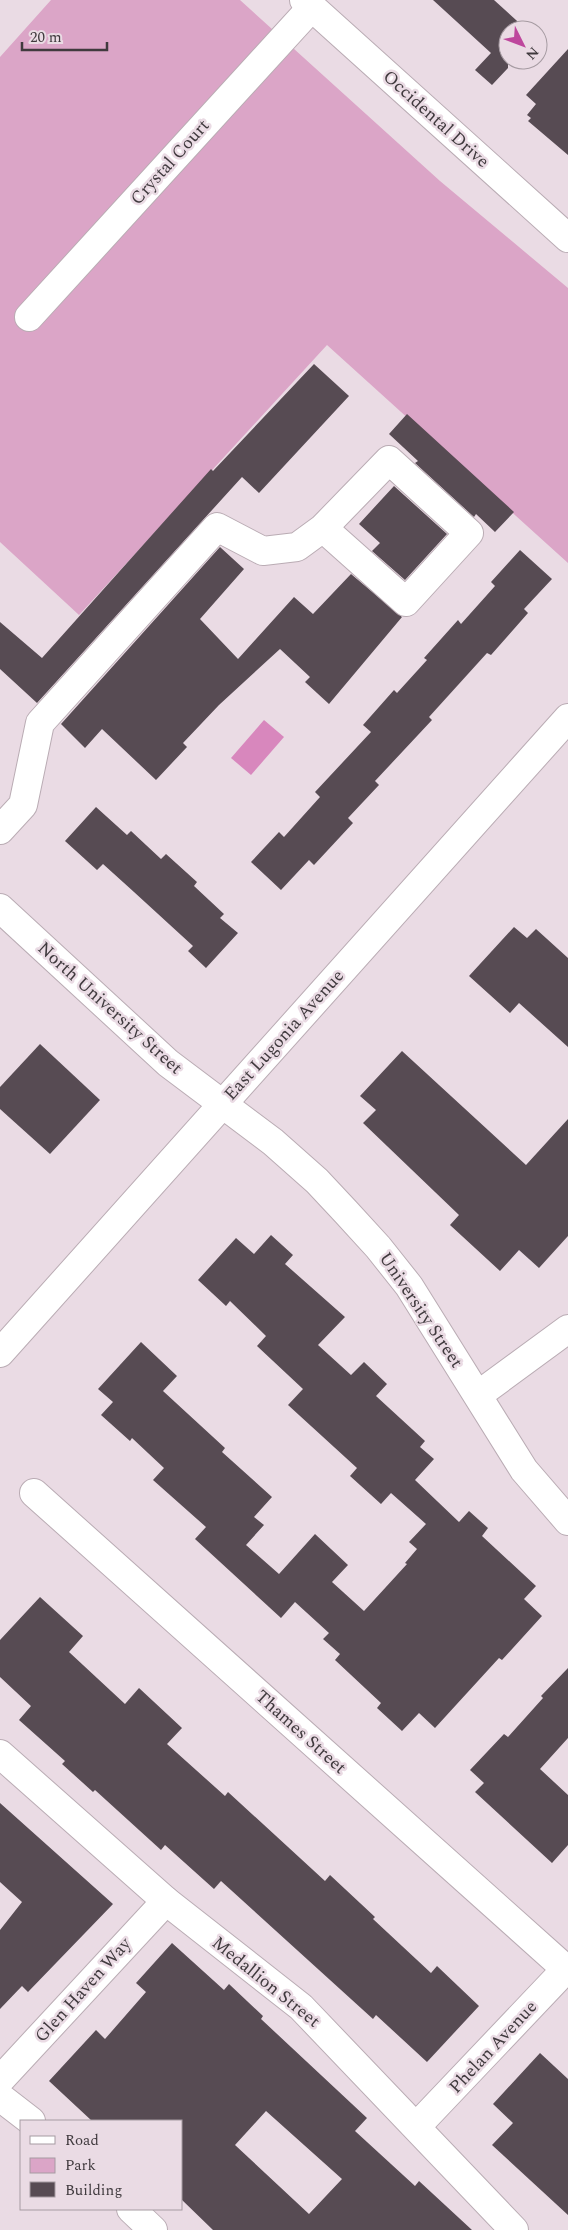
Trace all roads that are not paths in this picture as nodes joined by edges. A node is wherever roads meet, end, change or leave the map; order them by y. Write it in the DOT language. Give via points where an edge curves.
graph roads {
  1 [pos="308,3"];
  2 [pos="568,238"];
  3 [pos="29,317"];
  4 [pos="324,528"];
  5 [pos="568,718"];
  6 [pos="0,830"];
  7 [pos="0,908"];
  8 [pos="222,1105"];
  9 [pos="568,1328"];
  10 [pos="0,1352"];
  11 [pos="478,1395"];
  12 [pos="34,1493"];
  13 [pos="568,1521"];
  14 [pos="0,1754"];
  15 [pos="166,1901"];
  16 [pos="567,1969"];
  17 [pos="0,2080"];
  18 [pos="0,2097"];
  19 [pos="30,2120"];
  20 [pos="417,2126"];
  21 [pos="132,2210"];
  22 [pos="153,2230"];
  23 [pos="514,2230"];
  1 -- 2 [label="street, Occidental Drive"];
  1 -- 3 [label="street, Crystal Court"];
  4 -- 4 [label="street" via="406,602 469,533 389,460"];
  4 -- 6 [label="street" via="296,547 263,551 217,527 40,723 23,805"];
  5 -- 8 [label="street, East Lugonia Avenue"];
  7 -- 8 [label="street, North University Street" via="168,1063"];
  8 -- 10 [label="street, East Lugonia Avenue"];
  8 -- 11 [label="street, University Street" via="273,1142 317,1181 378,1247 409,1286"];
  9 -- 11 [label="street"];
  11 -- 13 [label="street, University Street" via="524,1470"];
  12 -- 16 [label="street, Thames Street"];
  14 -- 15 [label="street, Medallion Street"];
  15 -- 17 [label="street, Glen Haven Way"];
  15 -- 20 [label="street, Medallion Street" via="301,2007"];
  16 -- 20 [label="street, Phelan Avenue"];
  18 -- 19 [label="street"];
  20 -- 23 [label="street, Medallion Street"];
  21 -- 22 [label="street"];
}
